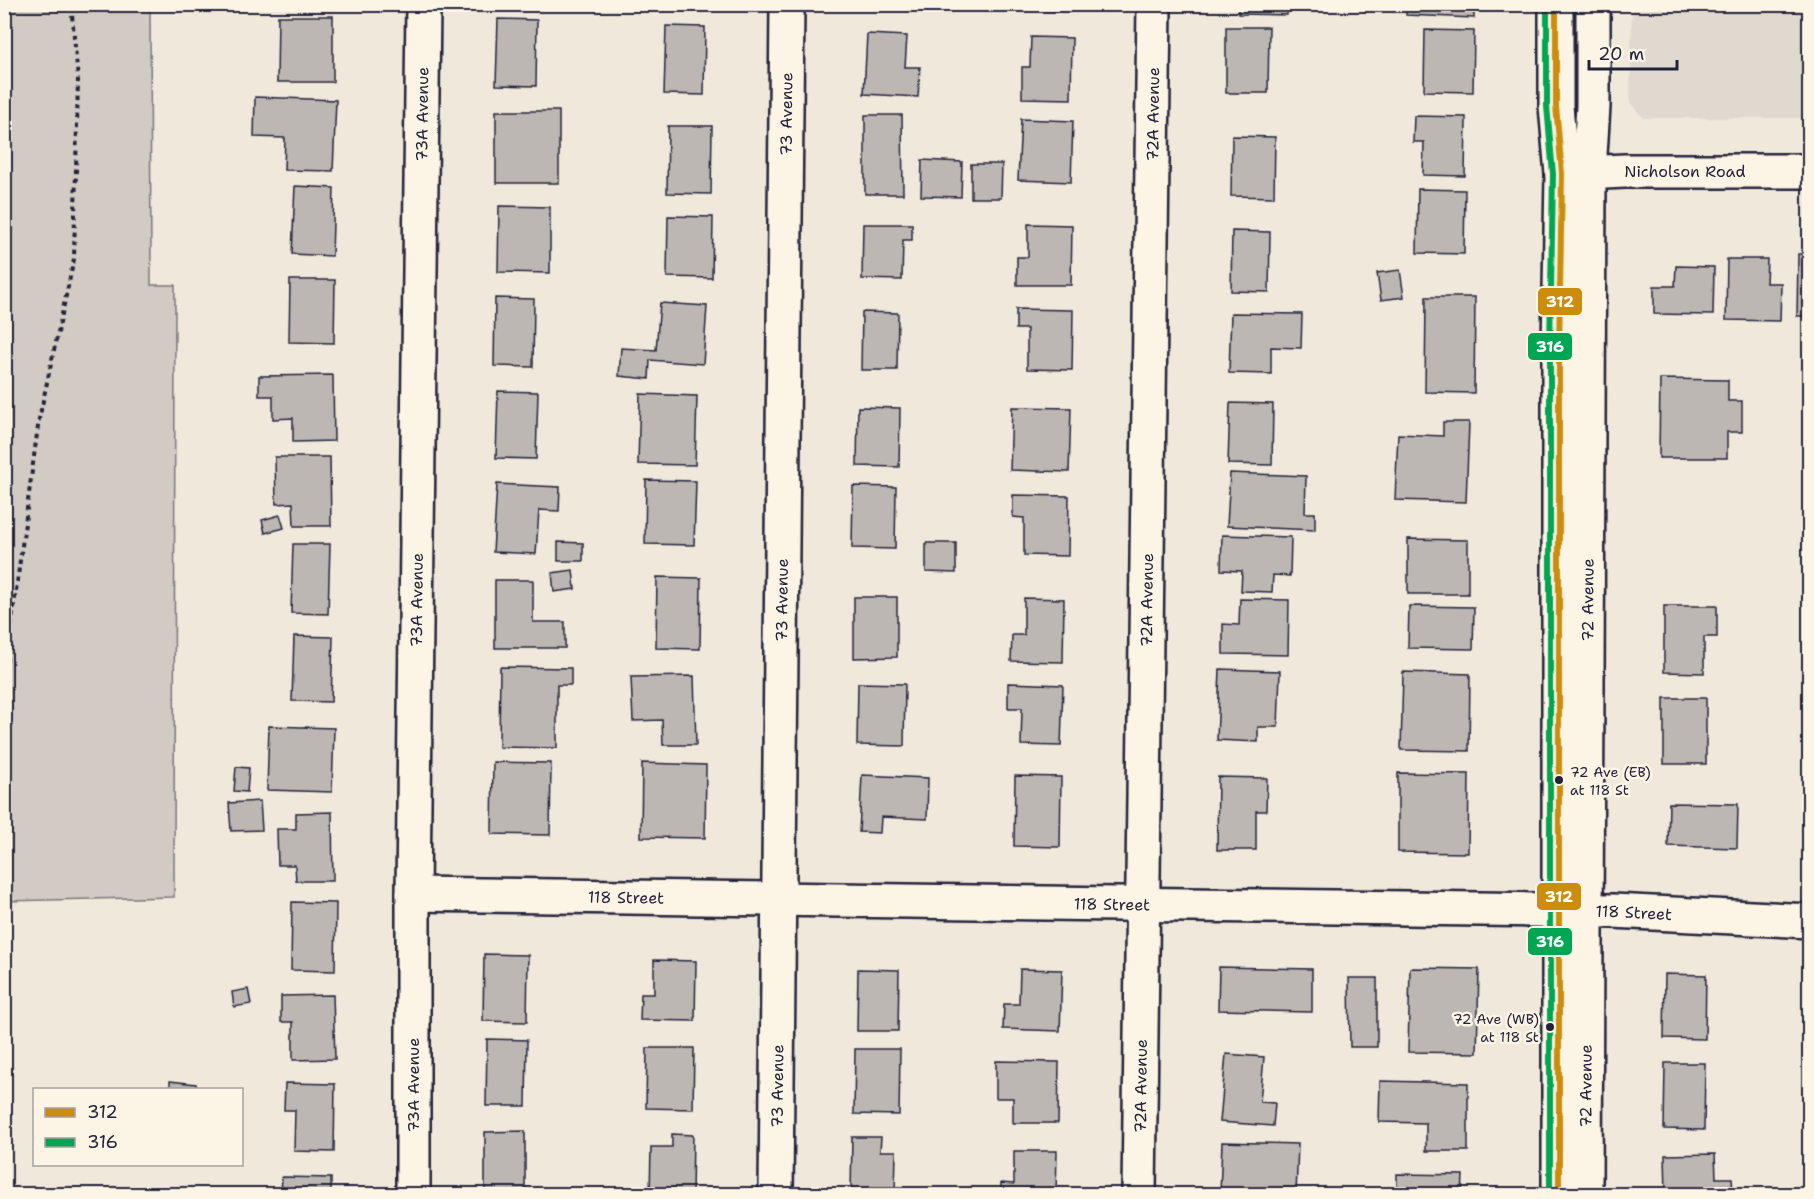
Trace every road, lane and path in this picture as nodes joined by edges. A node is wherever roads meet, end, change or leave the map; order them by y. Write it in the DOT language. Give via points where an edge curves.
graph roads {
  1 [pos="71,4"];
  2 [pos="423,4"];
  3 [pos="787,4"];
  4 [pos="1154,4"];
  5 [pos="1556,4"];
  6 [pos="1593,4"];
  7 [pos="1809,171"];
  8 [pos="1576,172"];
  9 [pos="4,680"];
  10 [pos="413,894"];
  11 [pos="779,899"];
  12 [pos="1142,904"];
  13 [pos="1573,911"];
  14 [pos="1809,921"];
  15 [pos="414,1194"];
  16 [pos="776,1194"];
  17 [pos="1139,1194"];
  18 [pos="1558,1194"];
  19 [pos="1585,1194"];
  1 -- 9 [label="path" via="78,79 74,259 39,419"];
  2 -- 10 [label="street, 73A Avenue"];
  3 -- 11 [label="street, 73 Avenue"];
  4 -- 12 [label="street, 72A Avenue"];
  5 -- 8 [label="street, 72 Avenue" via="1556,106"];
  6 -- 8 [label="street, 72 Avenue" via="1593,106"];
  7 -- 8 [label="street, Nicholson Road"];
  8 -- 13 [label="street, 72 Avenue"];
  10 -- 11 [label="street, 118 Street"];
  10 -- 15 [label="street, 73A Avenue"];
  11 -- 12 [label="street, 118 Street"];
  11 -- 16 [label="street, 73 Avenue"];
  12 -- 13 [label="street, 118 Street"];
  12 -- 17 [label="street, 72A Avenue"];
  13 -- 14 [label="street, 118 Street"];
  13 -- 18 [label="street, 72 Avenue"];
  13 -- 19 [label="street, 72 Avenue"];
}
